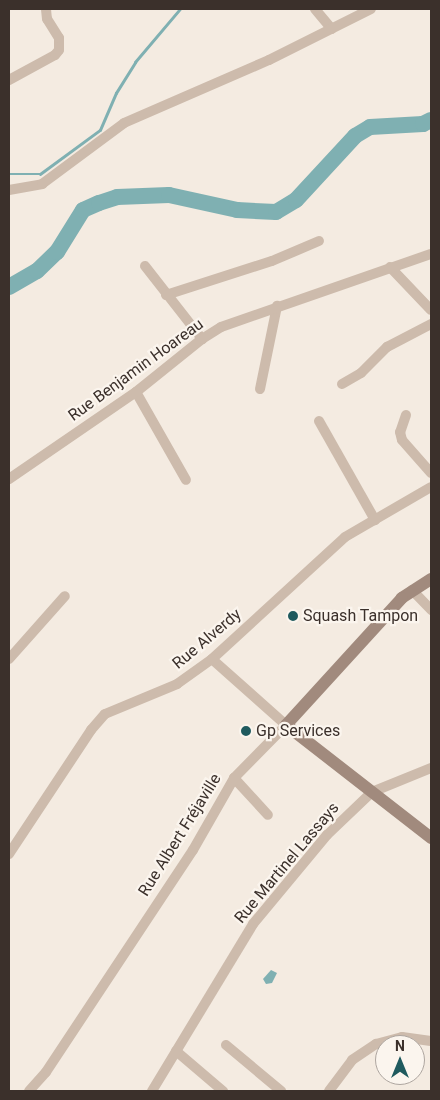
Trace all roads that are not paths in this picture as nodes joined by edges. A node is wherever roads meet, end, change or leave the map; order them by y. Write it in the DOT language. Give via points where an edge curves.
graph roads {
  1 [pos="46,9"];
  2 [pos="315,9"];
  3 [pos="371,9"];
  4 [pos="332,29"];
  5 [pos="9,80"];
  6 [pos="9,190"];
  7 [pos="319,240"];
  8 [pos="431,254"];
  9 [pos="146,266"];
  10 [pos="390,267"];
  11 [pos="166,295"];
  12 [pos="277,306"];
  13 [pos="431,310"];
  14 [pos="431,324"];
  15 [pos="202,339"];
  16 [pos="342,384"];
  17 [pos="260,389"];
  18 [pos="136,392"];
  19 [pos="406,415"];
  20 [pos="319,421"];
  21 [pos="431,473"];
  22 [pos="9,479"];
  23 [pos="186,480"];
  24 [pos="431,487"];
  25 [pos="375,520"];
  26 [pos="431,580"];
  27 [pos="412,590"];
  28 [pos="65,596"];
  29 [pos="431,610"];
  30 [pos="9,659"];
  31 [pos="212,659"];
  32 [pos="286,725"];
  33 [pos="431,768"];
  34 [pos="234,778"];
  35 [pos="372,792"];
  36 [pos="268,815"];
  37 [pos="431,838"];
  38 [pos="9,854"];
  39 [pos="431,1041"];
  40 [pos="226,1046"];
  41 [pos="176,1051"];
  42 [pos="28,1091"];
  43 [pos="152,1091"];
  44 [pos="223,1091"];
  45 [pos="281,1091"];
  46 [pos="329,1091"];
  1 -- 5 [label="street" via="47,19 60,38 59,50"];
  2 -- 4 [label="street"];
  3 -- 4 [label="street"];
  4 -- 6 [label="street" via="124,123 62,171 35,187"];
  7 -- 11 [label="street" via="272,261"];
  8 -- 10 [label="street, Rue Benjamin Hoareau"];
  9 -- 11 [label="street"];
  10 -- 12 [label="street, Rue Benjamin Hoareau"];
  10 -- 13 [label="street"];
  11 -- 15 [label="street"];
  12 -- 15 [label="street, Rue Benjamin Hoareau"];
  12 -- 17 [label="street"];
  14 -- 16 [label="street" via="388,347 361,373"];
  15 -- 18 [label="street, Rue Benjamin Hoareau"];
  18 -- 22 [label="street, Rue Benjamin Hoareau"];
  18 -- 23 [label="street"];
  19 -- 21 [label="street" via="400,432 402,440"];
  20 -- 25 [label="street"];
  24 -- 25 [label="street, Rue Alverdy"];
  25 -- 31 [label="street, Rue Alverdy" via="345,537 299,576"];
  26 -- 27 [label="street, Rue Albert Fréjaville"];
  27 -- 29 [label="street"];
  27 -- 32 [label="street, Rue Albert Fréjaville"];
  28 -- 30 [label="street"];
  31 -- 32 [label="street"];
  31 -- 38 [label="street, Rue Alverdy" via="176,684 122,706 98,720"];
  32 -- 34 [label="street, Rue Albert Fréjaville"];
  32 -- 35 [label="street"];
  33 -- 35 [label="street, Rue Martinel Lassays"];
  34 -- 36 [label="street"];
  34 -- 42 [label="street, Rue Albert Fréjaville" via="214,808 193,850 46,1072"];
  35 -- 37 [label="street"];
  35 -- 41 [label="street, Rue Martinel Lassays" via="327,835 253,924"];
  39 -- 46 [label="street" via="402,1037 376,1044 352,1060"];
  40 -- 45 [label="street"];
  41 -- 43 [label="street, Rue Martinel Lassays"];
  41 -- 44 [label="street"];
}
